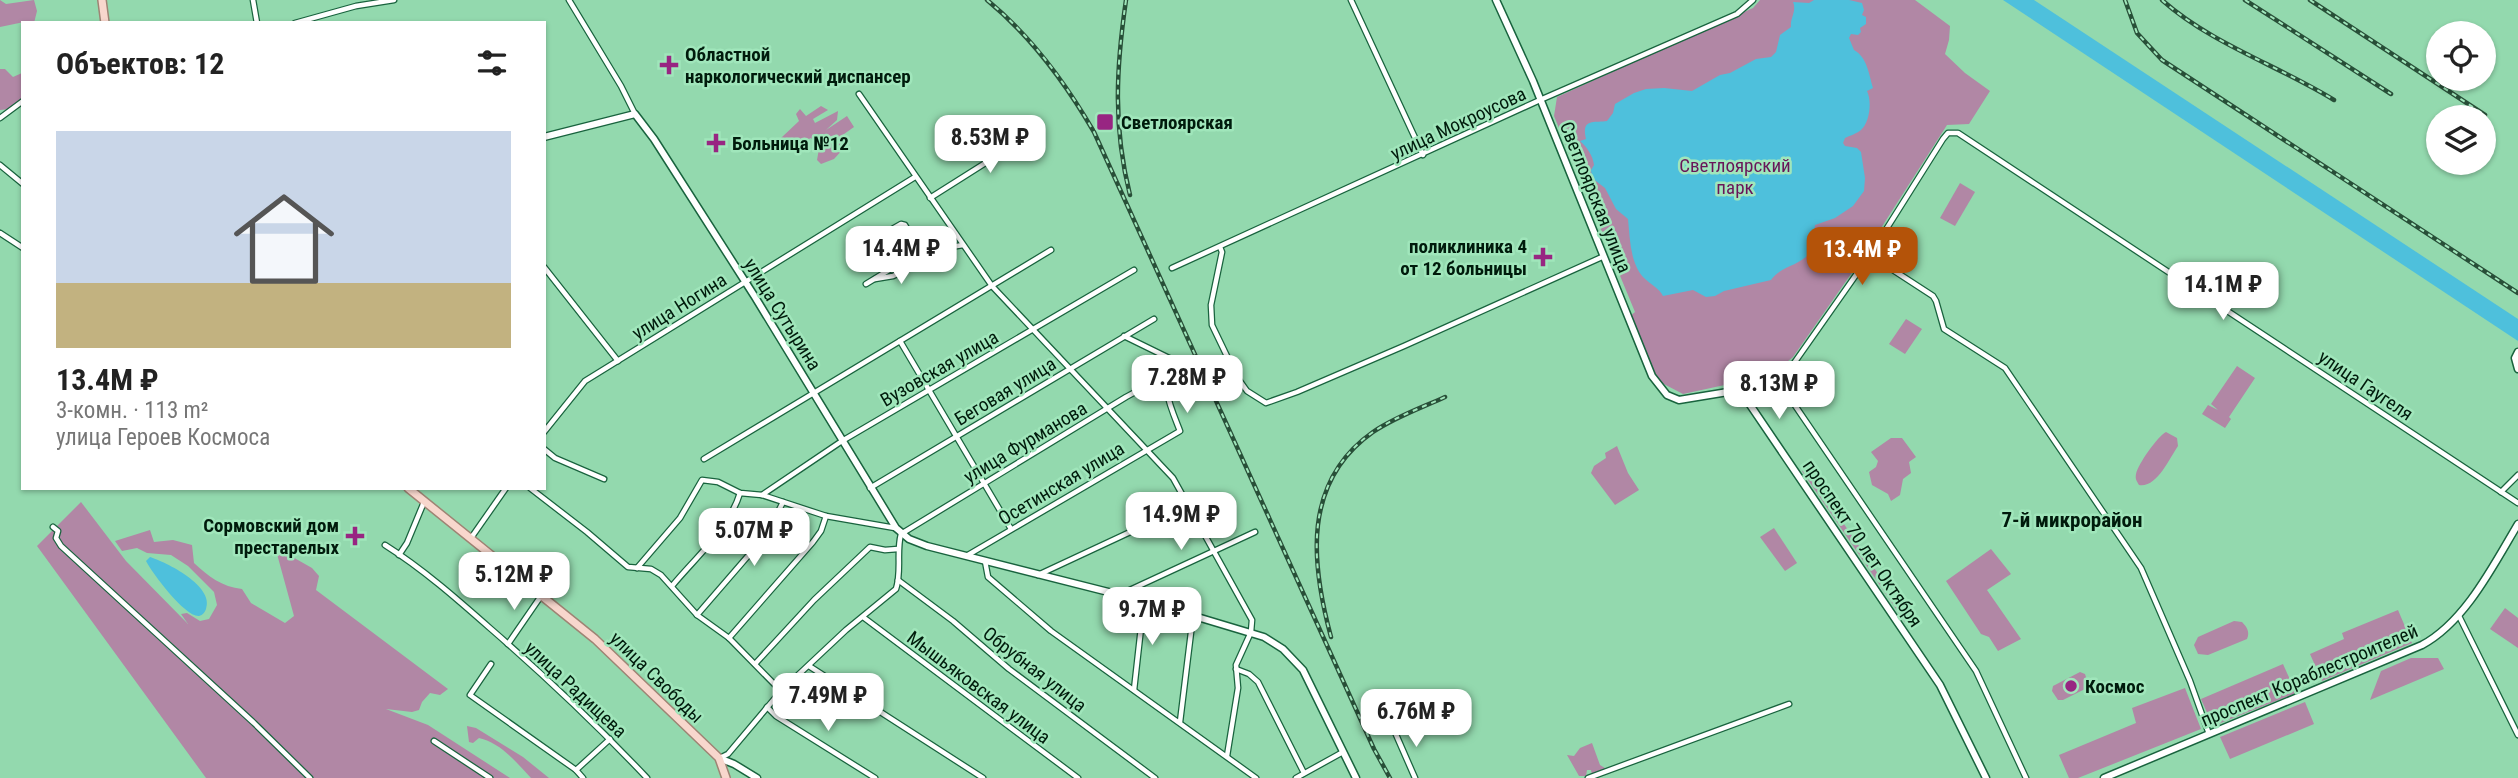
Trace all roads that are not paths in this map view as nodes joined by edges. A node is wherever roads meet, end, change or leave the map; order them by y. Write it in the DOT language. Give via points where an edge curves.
graph roads {
  1 [pos="102,0"];
  2 [pos="253,0"];
  3 [pos="394,0"];
  4 [pos="569,0"];
  5 [pos="1351,0"];
  6 [pos="1496,0"];
  7 [pos="1753,0"];
  8 [pos="105,21"];
  9 [pos="257,21"];
  10 [pos="301,21"];
  11 [pos="859,94"];
  12 [pos="1540,100"];
  13 [pos="21,102"];
  14 [pos="635,114"];
  15 [pos="0,118"];
  16 [pos="1036,131"];
  17 [pos="546,136"];
  18 [pos="1423,155"];
  19 [pos="0,165"];
  20 [pos="915,177"];
  21 [pos="21,182"];
  22 [pos="930,198"];
  23 [pos="953,230"];
  24 [pos="0,233"];
  25 [pos="873,240"];
  26 [pos="21,244"];
  27 [pos="963,245"];
  28 [pos="1220,247"];
  29 [pos="894,250"];
  30 [pos="1051,250"];
  31 [pos="919,251"];
  32 [pos="1870,255"];
  33 [pos="1602,257"];
  34 [pos="931,258"];
  35 [pos="902,262"];
  36 [pos="936,265"];
  37 [pos="1172,268"];
  38 [pos="546,270"];
  39 [pos="1134,270"];
  40 [pos="874,279"];
  41 [pos="745,282"];
  42 [pos="866,284"];
  43 [pos="992,286"];
  44 [pos="1154,319"];
  45 [pos="1032,330"];
  46 [pos="1124,336"];
  47 [pos="900,341"];
  48 [pos="2518,352"];
  49 [pos="618,360"];
  50 [pos="1069,369"];
  51 [pos="2518,369"];
  52 [pos="1165,376"];
  53 [pos="1777,379"];
  54 [pos="930,390"];
  55 [pos="1740,390"];
  56 [pos="813,392"];
  57 [pos="1107,409"];
  58 [pos="546,430"];
  59 [pos="957,436"];
  60 [pos="842,441"];
  61 [pos="1146,449"];
  62 [pos="546,451"];
  63 [pos="704,460"];
  64 [pos="2518,475"];
  65 [pos="604,479"];
  66 [pos="983,484"];
  67 [pos="870,488"];
  68 [pos="410,490"];
  69 [pos="505,490"];
  70 [pos="533,490"];
  71 [pos="2501,492"];
  72 [pos="740,493"];
  73 [pos="762,495"];
  74 [pos="424,501"];
  75 [pos="783,502"];
  76 [pos="2518,503"];
  77 [pos="1186,506"];
  78 [pos="826,516"];
  79 [pos="2518,524"];
  80 [pos="53,527"];
  81 [pos="1011,529"];
  82 [pos="898,531"];
  83 [pos="1255,533"];
  84 [pos="471,538"];
  85 [pos="385,545"];
  86 [pos="898,549"];
  87 [pos="1213,550"];
  88 [pos="400,555"];
  89 [pos="967,556"];
  90 [pos="645,558"];
  91 [pos="985,561"];
  92 [pos="636,568"];
  93 [pos="651,569"];
  94 [pos="1038,575"];
  95 [pos="898,580"];
  96 [pos="672,586"];
  97 [pos="541,595"];
  98 [pos="1118,596"];
  99 [pos="1144,601"];
  100 [pos="697,615"];
  101 [pos="1194,615"];
  102 [pos="2459,616"];
  103 [pos="863,617"];
  104 [pos="1251,632"];
  105 [pos="729,638"];
  106 [pos="508,644"];
  107 [pos="491,664"];
  108 [pos="755,664"];
  109 [pos="809,666"];
  110 [pos="1236,669"];
  111 [pos="781,691"];
  112 [pos="1134,691"];
  113 [pos="1789,704"];
  114 [pos="766,707"];
  115 [pos="1180,722"];
  116 [pos="1394,730"];
  117 [pos="2210,734"];
  118 [pos="2518,735"];
  119 [pos="610,738"];
  120 [pos="434,741"];
  121 [pos="1228,746"];
  122 [pos="1218,749"];
  123 [pos="1343,752"];
  124 [pos="1227,756"];
  125 [pos="719,758"];
  126 [pos="576,770"];
  127 [pos="1304,773"];
  128 [pos="310,778"];
  129 [pos="490,778"];
  130 [pos="583,778"];
  131 [pos="647,778"];
  132 [pos="726,778"];
  133 [pos="757,778"];
  134 [pos="876,778"];
  135 [pos="983,778"];
  136 [pos="1078,778"];
  137 [pos="1156,778"];
  138 [pos="1256,778"];
  139 [pos="1296,778"];
  140 [pos="1356,778"];
  141 [pos="1415,778"];
  142 [pos="1588,778"];
  143 [pos="1986,778"];
  144 [pos="2026,778"];
  145 [pos="2104,778"];
  1 -- 8 [label="main road"];
  2 -- 9 [label="street"];
  3 -- 10 [label="street"];
  4 -- 14 [label="street"];
  5 -- 18 [label="street"];
  6 -- 12 [label="street, Светлоярская улица"];
  7 -- 12 [label="street, улица Мокроусова" via="1737,14"];
  11 -- 20 [label="street"];
  12 -- 18 [label="street, улица Мокроусова"];
  12 -- 33 [label="street, Светлоярская улица"];
  13 -- 15 [label="street"];
  14 -- 17 [label="street"];
  14 -- 41 [label="street, улица Сутырина"];
  16 -- 22 [label="street"];
  18 -- 28 [label="street, улица Мокроусова"];
  19 -- 21 [label="street"];
  20 -- 22 [label="street"];
  20 -- 41 [label="street, улица Ногина"];
  22 -- 23 [label="street"];
  23 -- 27 [label="street"];
  23 -- 31 [label="street"];
  24 -- 26 [label="street"];
  25 -- 31 [label="street" via="901,223"];
  27 -- 34 [label="street"];
  27 -- 43 [label="street"];
  28 -- 33 [label="street" via="1212,325 1237,377 1247,391 1266,403"];
  28 -- 37 [label="street, улица Мокроусова"];
  29 -- 35 [label="street"];
  30 -- 43 [label="street"];
  31 -- 35 [label="street"];
  32 -- 53 [label="street" via="1793,366"];
  32 -- 71 [label="street, улица Гаугеля" via="1943,139 1958,133"];
  32 -- 117 [label="street" via="1933,296 1944,329 2005,368 2141,568"];
  33 -- 55 [label="street, Светлоярская улица" via="1651,376 1662,391 1685,401"];
  34 -- 36 [label="street"];
  34 -- 40 [label="street" via="893,276"];
  35 -- 40 [label="street"];
  38 -- 49 [label="street"];
  39 -- 45 [label="street, Вузовская улица"];
  40 -- 42 [label="street"];
  41 -- 49 [label="street, улица Ногина"];
  41 -- 56 [label="street, улица Сутырина"];
  43 -- 45 [label="street"];
  43 -- 47 [label="street"];
  44 -- 46 [label="street, Беговая улица"];
  45 -- 50 [label="street"];
  45 -- 54 [label="street, Вузовская улица"];
  46 -- 50 [label="street, Беговая улица"];
  46 -- 52 [label="street" via="1171,359"];
  47 -- 54 [label="street"];
  47 -- 56 [label="street"];
  48 -- 51 [label="street"];
  49 -- 58 [label="street, улица Ногина" via="585,381"];
  50 -- 57 [label="street"];
  50 -- 59 [label="street, Беговая улица"];
  52 -- 57 [label="street, улица Фурманова"];
  52 -- 61 [label="street, Осетинская улица" via="1167,397 1180,431"];
  53 -- 55 [label="street"];
  53 -- 144 [label="street" via="1976,671"];
  54 -- 59 [label="street"];
  54 -- 60 [label="street, Вузовская улица"];
  55 -- 143 [label="street, проспект 70 лет Октября" via="1940,685"];
  56 -- 60 [label="street, улица Сутырина"];
  56 -- 63 [label="street"];
  57 -- 61 [label="street"];
  57 -- 66 [label="street, улица Фурманова"];
  59 -- 66 [label="street"];
  59 -- 67 [label="street, Беговая улица"];
  60 -- 67 [label="street, улица Сутырина"];
  60 -- 73 [label="street, Вузовская улица"];
  61 -- 77 [label="street" via="1173,478"];
  61 -- 81 [label="street, Осетинская улица"];
  62 -- 65 [label="street"];
  64 -- 71 [label="street"];
  66 -- 81 [label="street"];
  66 -- 82 [label="street, улица Фурманова"];
  67 -- 82 [label="street, улица Сутырина"];
  68 -- 74 [label="main road, улица Свободы"];
  69 -- 84 [label="street"];
  70 -- 92 [label="street" via="628,567"];
  71 -- 76 [label="street, улица Гаугеля"];
  72 -- 73 [label="street"];
  72 -- 90 [label="street" via="702,480 680,518"];
  72 -- 96 [label="street" via="727,520"];
  73 -- 75 [label="street"];
  74 -- 84 [label="main road, улица Свободы"];
  74 -- 88 [label="street"];
  75 -- 78 [label="street"];
  75 -- 100 [label="street" via="767,534"];
  77 -- 87 [label="street"];
  77 -- 94 [label="street"];
  78 -- 82 [label="street"];
  78 -- 105 [label="street" via="813,542"];
  79 -- 102 [label="street, проспект Кораблестроителей"];
  80 -- 128 [label="street" via="61,546"];
  81 -- 89 [label="street, Осетинская улица"];
  82 -- 86 [label="street"];
  82 -- 89 [label="street"];
  83 -- 87 [label="street"];
  84 -- 97 [label="main road, улица Свободы"];
  85 -- 88 [label="street, улица Радищева"];
  86 -- 95 [label="street"];
  86 -- 108 [label="street" via="870,547"];
  87 -- 98 [label="street"];
  87 -- 104 [label="street" via="1252,620"];
  88 -- 106 [label="street, улица Радищева"];
  89 -- 91 [label="street"];
  90 -- 92 [label="street"];
  90 -- 93 [label="street"];
  91 -- 94 [label="street"];
  91 -- 112 [label="street" via="988,577 1051,631"];
  92 -- 93 [label="street"];
  93 -- 96 [label="street"];
  94 -- 98 [label="street"];
  95 -- 103 [label="street" via="896,589"];
  95 -- 137 [label="street, Обрубная улица"];
  96 -- 100 [label="street"];
  97 -- 106 [label="street"];
  97 -- 125 [label="main road, улица Свободы" via="595,639"];
  98 -- 99 [label="street"];
  99 -- 101 [label="street"];
  99 -- 112 [label="street"];
  100 -- 105 [label="street"];
  101 -- 104 [label="street"];
  101 -- 115 [label="street"];
  102 -- 117 [label="street, проспект Кораблестроителей" via="2422,645"];
  102 -- 118 [label="street"];
  103 -- 109 [label="street"];
  103 -- 136 [label="street, Мышьяковская улица"];
  104 -- 110 [label="street"];
  104 -- 123 [label="street" via="1283,649 1303,670"];
  105 -- 108 [label="street"];
  106 -- 119 [label="street, улица Радищева"];
  107 -- 126 [label="street" via="470,695"];
  108 -- 111 [label="street"];
  109 -- 111 [label="street"];
  109 -- 135 [label="street"];
  110 -- 121 [label="street" via="1238,688"];
  110 -- 127 [label="street" via="1258,682"];
  111 -- 114 [label="street"];
  112 -- 115 [label="street"];
  113 -- 142 [label="street"];
  114 -- 125 [label="street" via="728,754"];
  114 -- 134 [label="street"];
  115 -- 122 [label="street"];
  116 -- 141 [label="street"];
  117 -- 145 [label="street, проспект Кораблестроителей"];
  119 -- 126 [label="street"];
  119 -- 131 [label="street, улица Радищева"];
  120 -- 129 [label="street"];
  121 -- 122 [label="street"];
  121 -- 124 [label="street"];
  122 -- 124 [label="street"];
  123 -- 127 [label="street"];
  123 -- 140 [label="street"];
  124 -- 138 [label="street"];
  125 -- 132 [label="main road"];
  125 -- 133 [label="street"];
  126 -- 130 [label="street"];
  127 -- 139 [label="street"];
}
